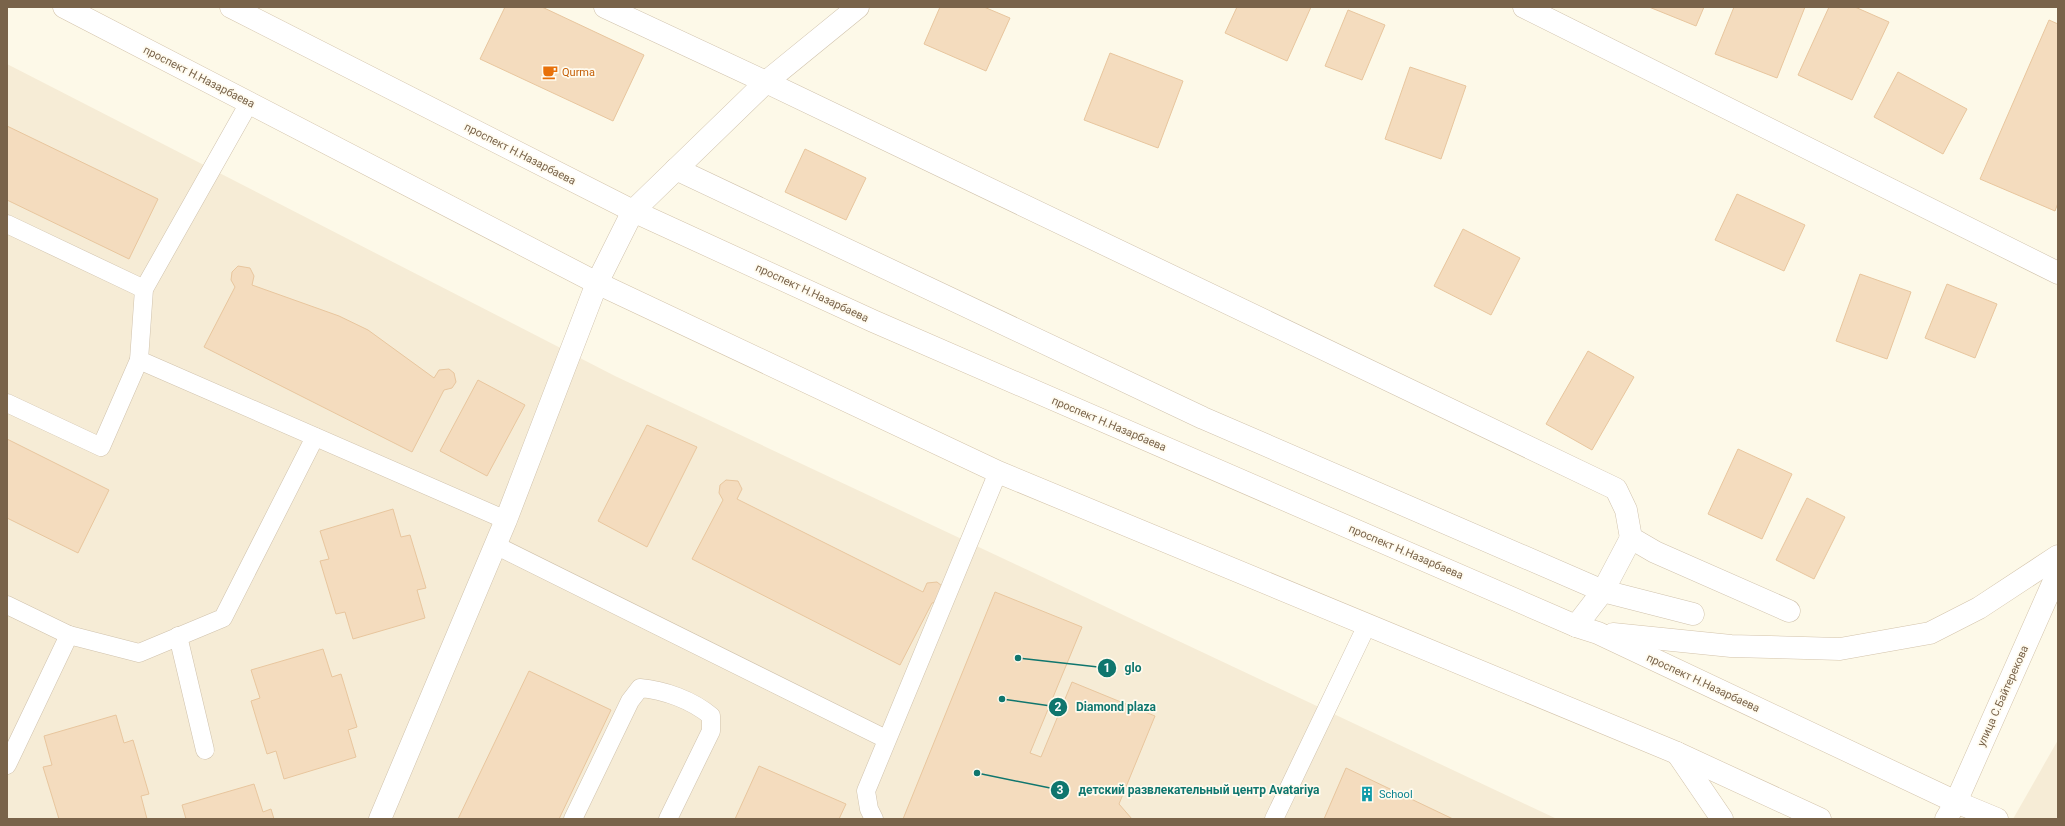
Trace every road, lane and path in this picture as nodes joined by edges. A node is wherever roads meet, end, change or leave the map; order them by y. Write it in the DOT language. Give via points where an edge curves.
graph roads {
  1 [pos="64,7"];
  2 [pos="231,7"];
  3 [pos="605,7"];
  4 [pos="858,7"];
  5 [pos="1524,7"];
  6 [pos="766,82"];
  7 [pos="249,103"];
  8 [pos="676,169"];
  9 [pos="633,211"];
  10 [pos="7,224"];
  11 [pos="2058,273"];
  12 [pos="598,283"];
  13 [pos="144,289"];
  14 [pos="139,360"];
  15 [pos="7,402"];
  16 [pos="315,437"];
  17 [pos="998,472"];
  18 [pos="506,520"];
  19 [pos="1631,538"];
  20 [pos="495,545"];
  21 [pos="2058,556"];
  22 [pos="2058,572"];
  23 [pos="1603,591"];
  24 [pos="7,605"];
  25 [pos="1789,611"];
  26 [pos="1693,614"];
  27 [pos="1367,625"];
  28 [pos="1576,626"];
  29 [pos="1598,633"];
  30 [pos="69,635"];
  31 [pos="178,636"];
  32 [pos="886,739"];
  33 [pos="205,750"];
  34 [pos="1677,753"];
  35 [pos="7,765"];
  36 [pos="1951,811"];
  37 [pos="380,819"];
  38 [pos="573,819"];
  39 [pos="668,819"];
  40 [pos="874,819"];
  41 [pos="1274,819"];
  42 [pos="1722,819"];
  43 [pos="1820,819"];
  44 [pos="1998,819"];
  1 -- 7 [label="main road, проспект Н.Назарбаева"];
  2 -- 9 [label="main road, проспект Н.Назарбаева"];
  3 -- 6 [label="main road"];
  4 -- 6 [label="main road"];
  5 -- 11 [label="main road"];
  6 -- 8 [label="main road"];
  6 -- 19 [label="main road" via="1616,489 1626,510"];
  7 -- 12 [label="main road, проспект Н.Назарбаева"];
  7 -- 13 [label="lane"];
  8 -- 9 [label="main road"];
  8 -- 23 [label="main road" via="1203,418"];
  9 -- 12 [label="main road"];
  9 -- 28 [label="main road, проспект Н.Назарбаева" via="873,321"];
  10 -- 13 [label="lane"];
  12 -- 17 [label="main road, проспект Н.Назарбаева"];
  12 -- 18 [label="main road"];
  13 -- 14 [label="lane"];
  14 -- 15 [label="lane" via="100,447"];
  14 -- 16 [label="lane"];
  16 -- 18 [label="lane"];
  16 -- 31 [label="lane" via="223,618"];
  17 -- 27 [label="main road, проспект Н.Назарбаева"];
  17 -- 32 [label="lane"];
  18 -- 20 [label="main road"];
  19 -- 23 [label="main road"];
  19 -- 25 [label="main road" via="1655,552"];
  20 -- 32 [label="lane"];
  20 -- 37 [label="main road"];
  21 -- 29 [label="main road" via="1979,608 1930,633 1840,649 1731,646"];
  22 -- 36 [label="main road, улица С.Байтерекова"];
  23 -- 26 [label="main road"];
  23 -- 28 [label="main road"];
  24 -- 30 [label="lane"];
  27 -- 34 [label="main road, проспект Н.Назарбаева"];
  27 -- 41 [label="lane"];
  28 -- 29 [label="main road, проспект Н.Назарбаева"];
  29 -- 36 [label="main road, проспект Н.Назарбаева"];
  30 -- 31 [label="lane" via="139,653"];
  30 -- 35 [label="lane"];
  31 -- 33 [label="lane"];
  32 -- 40 [label="lane" via="866,791 868,809"];
  34 -- 42 [label="main road"];
  34 -- 43 [label="main road, проспект Н.Назарбаева"];
  36 -- 44 [label="main road, проспект Н.Назарбаева"];
  38 -- 39 [label="lane" via="630,700 640,688 655,689 700,707 711,716 712,731"];
}
